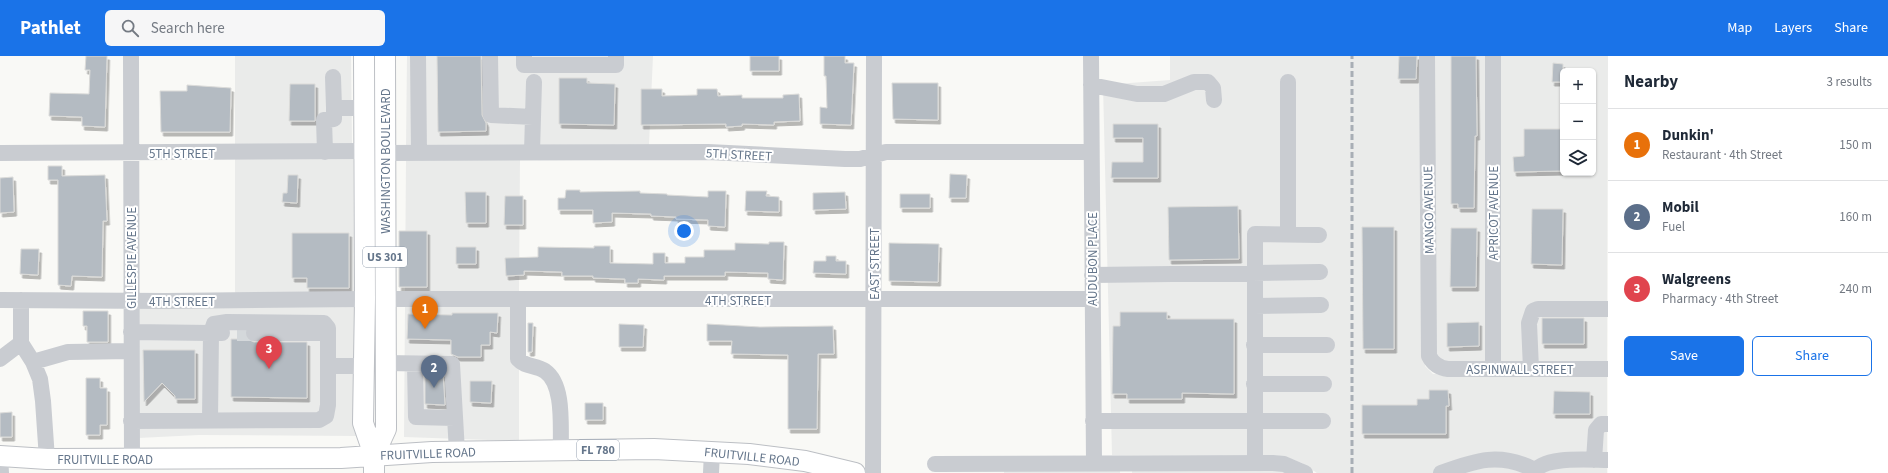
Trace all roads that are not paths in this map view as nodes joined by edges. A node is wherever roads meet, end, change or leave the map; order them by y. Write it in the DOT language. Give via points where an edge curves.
graph roads {
  1 [pos="131,56"];
  2 [pos="364,56"];
  3 [pos="373,56"];
  4 [pos="385,56"];
  5 [pos="418,56"];
  6 [pos="490,56"];
  7 [pos="524,56"];
  8 [pos="616,56"];
  9 [pos="874,56"];
  10 [pos="1091,56"];
  11 [pos="1427,56"];
  12 [pos="1494,56"];
  13 [pos="332,77"];
  14 [pos="534,82"];
  15 [pos="1288,82"];
  16 [pos="1091,85"];
  17 [pos="1214,100"];
  18 [pos="334,108"];
  19 [pos="364,108"];
  20 [pos="533,117"];
  21 [pos="364,151"];
  22 [pos="325,152"];
  23 [pos="532,152"];
  24 [pos="1091,152"];
  25 [pos="0,153"];
  26 [pos="131,153"];
  27 [pos="385,153"];
  28 [pos="418,153"];
  29 [pos="875,155"];
  30 [pos="1288,234"];
  31 [pos="1319,235"];
  32 [pos="1320,272"];
  33 [pos="1255,273"];
  34 [pos="1092,275"];
  35 [pos="365,299"];
  36 [pos="385,299"];
  37 [pos="1092,299"];
  38 [pos="0,300"];
  39 [pos="21,300"];
  40 [pos="131,300"];
  41 [pos="518,300"];
  42 [pos="874,300"];
  43 [pos="227,301"];
  44 [pos="1321,305"];
  45 [pos="1254,306"];
  46 [pos="1608,309"];
  47 [pos="232,327"];
  48 [pos="131,332"];
  49 [pos="211,333"];
  50 [pos="254,333"];
  51 [pos="328,333"];
  52 [pos="21,343"];
  53 [pos="1254,345"];
  54 [pos="1327,345"];
  55 [pos="131,350"];
  56 [pos="0,359"];
  57 [pos="33,362"];
  58 [pos="385,363"];
  59 [pos="415,364"];
  60 [pos="1434,364"];
  61 [pos="328,366"];
  62 [pos="364,366"];
  63 [pos="1608,369"];
  64 [pos="1493,370"];
  65 [pos="1531,370"];
  66 [pos="1254,384"];
  67 [pos="1324,384"];
  68 [pos="455,418"];
  69 [pos="210,420"];
  70 [pos="131,421"];
  71 [pos="1093,421"];
  72 [pos="1254,421"];
  73 [pos="1323,421"];
  74 [pos="1608,424"];
  75 [pos="561,451"];
  76 [pos="457,452"];
  77 [pos="712,452"];
  78 [pos="0,456"];
  79 [pos="46,459"];
  80 [pos="132,459"];
  81 [pos="1601,460"];
  82 [pos="1094,462"];
  83 [pos="1254,462"];
  84 [pos="374,464"];
  85 [pos="935,464"];
  86 [pos="998,468"];
  87 [pos="1126,468"];
  88 [pos="1535,472"];
  89 [pos="1,473"];
  90 [pos="711,473"];
  91 [pos="855,473"];
  92 [pos="873,473"];
  93 [pos="1305,473"];
  94 [pos="1441,473"];
  1 -- 26 [label="street, GILLESPIE AVENUE"];
  2 -- 19 [label="main road, WASHINGTON BOULEVARD / US 301"];
  3 -- 27 [label="main road" via="374,138 378,147"];
  4 -- 27 [label="main road, WASHINGTON BOULEVARD / US 301"];
  5 -- 28 [label="street"];
  6 -- 20 [label="street" via="490,115"];
  7 -- 8 [label="street" via="524,65 616,65"];
  9 -- 29 [label="street, EAST STREET"];
  10 -- 16 [label="street, AUDUBON PLACE"];
  11 -- 60 [label="street, MANGO AVENUE" via="1429,356"];
  12 -- 64 [label="street, APRICOT AVENUE"];
  13 -- 18 [label="street"];
  14 -- 20 [label="street"];
  15 -- 30 [label="street"];
  16 -- 17 [label="street" via="1137,94 1164,94 1194,82 1208,82 1213,88"];
  16 -- 24 [label="street, AUDUBON PLACE"];
  18 -- 19 [label="street"];
  18 -- 22 [label="street" via="334,120 324,120"];
  19 -- 21 [label="main road, WASHINGTON BOULEVARD / US 301"];
  20 -- 23 [label="street"];
  21 -- 22 [label="street, 5TH STREET"];
  21 -- 35 [label="main road, WASHINGTON BOULEVARD / US 301"];
  22 -- 26 [label="street, 5TH STREET"];
  23 -- 28 [label="street, 5TH STREET"];
  23 -- 29 [label="street, 5TH STREET" via="708,152 845,159"];
  24 -- 29 [label="street, 5TH STREET" via="886,152"];
  24 -- 34 [label="street, AUDUBON PLACE"];
  25 -- 26 [label="street, 5TH STREET"];
  26 -- 40 [label="street, GILLESPIE AVENUE"];
  27 -- 28 [label="street, 5TH STREET"];
  27 -- 36 [label="main road, WASHINGTON BOULEVARD / US 301"];
  29 -- 42 [label="street, EAST STREET"];
  30 -- 31 [label="street"];
  30 -- 33 [label="street" via="1255,234"];
  32 -- 33 [label="street"];
  33 -- 34 [label="street"];
  33 -- 45 [label="street"];
  34 -- 37 [label="street, AUDUBON PLACE"];
  35 -- 43 [label="street, 4TH STREET"];
  35 -- 62 [label="main road, WASHINGTON BOULEVARD / US 301"];
  36 -- 41 [label="street, 4TH STREET"];
  36 -- 58 [label="main road, WASHINGTON BOULEVARD / US 301"];
  37 -- 42 [label="street, 4TH STREET"];
  37 -- 71 [label="street, AUDUBON PLACE"];
  38 -- 39 [label="street, 4TH STREET"];
  39 -- 40 [label="street, 4TH STREET"];
  39 -- 52 [label="street"];
  40 -- 43 [label="street, 4TH STREET"];
  40 -- 48 [label="street, GILLESPIE AVENUE"];
  41 -- 42 [label="street, 4TH STREET"];
  41 -- 75 [label="street" via="518,359 522,364 545,371 554,379 558,391"];
  42 -- 92 [label="street, EAST STREET"];
  43 -- 47 [label="street"];
  44 -- 45 [label="street"];
  45 -- 53 [label="street"];
  46 -- 65 [label="street" via="1533,311 1529,323"];
  47 -- 49 [label="street" via="214,324"];
  47 -- 51 [label="street" via="321,322 327,326"];
  48 -- 49 [label="street"];
  48 -- 55 [label="street, GILLESPIE AVENUE"];
  49 -- 69 [label="street"];
  50 -- 51 [label="street"];
  51 -- 61 [label="street"];
  52 -- 56 [label="street"];
  52 -- 57 [label="street"];
  53 -- 54 [label="street"];
  53 -- 66 [label="street"];
  55 -- 57 [label="street" via="68,352"];
  55 -- 70 [label="street, GILLESPIE AVENUE"];
  57 -- 79 [label="street" via="40,379 43,401"];
  58 -- 59 [label="street"];
  58 -- 84 [label="main road, WASHINGTON BOULEVARD / US 301" via="386,429"];
  59 -- 68 [label="street" via="452,364"];
  59 -- 68 [label="street" via="416,417"];
  60 -- 64 [label="street, ASPINWALL STREET" via="1448,370"];
  61 -- 62 [label="street"];
  61 -- 69 [label="street" via="328,405 324,419"];
  62 -- 84 [label="main road, WASHINGTON BOULEVARD / US 301" via="363,423"];
  63 -- 65 [label="street, ASPINWALL STREET"];
  64 -- 65 [label="street, ASPINWALL STREET"];
  66 -- 67 [label="street"];
  66 -- 72 [label="street"];
  68 -- 76 [label="street"];
  69 -- 70 [label="street"];
  70 -- 80 [label="street, GILLESPIE AVENUE"];
  71 -- 72 [label="street"];
  71 -- 82 [label="street, AUDUBON PLACE"];
  72 -- 73 [label="street"];
  72 -- 83 [label="street"];
  74 -- 81 [label="street" via="1601,424 1596,430"];
  75 -- 76 [label="main road, FRUITVILLE ROAD / FL 780"];
  75 -- 77 [label="main road, FRUITVILLE ROAD / FL 780" via="654,449"];
  76 -- 84 [label="main road, FRUITVILLE ROAD / FL 780"];
  77 -- 90 [label="street"];
  77 -- 91 [label="main road, FRUITVILLE ROAD / FL 780" via="805,461"];
  78 -- 79 [label="main road, FRUITVILLE ROAD"];
  78 -- 89 [label="street"];
  79 -- 80 [label="main road, FRUITVILLE ROAD"];
  80 -- 84 [label="main road, FRUITVILLE ROAD" via="341,458"];
  81 -- 88 [label="street" via="1560,460 1547,464"];
  82 -- 86 [label="street"];
  82 -- 87 [label="street"];
  83 -- 87 [label="street"];
  83 -- 93 [label="street" via="1284,464"];
  85 -- 86 [label="street"];
  88 -- 94 [label="street" via="1520,463 1492,459 1472,462"];
}
